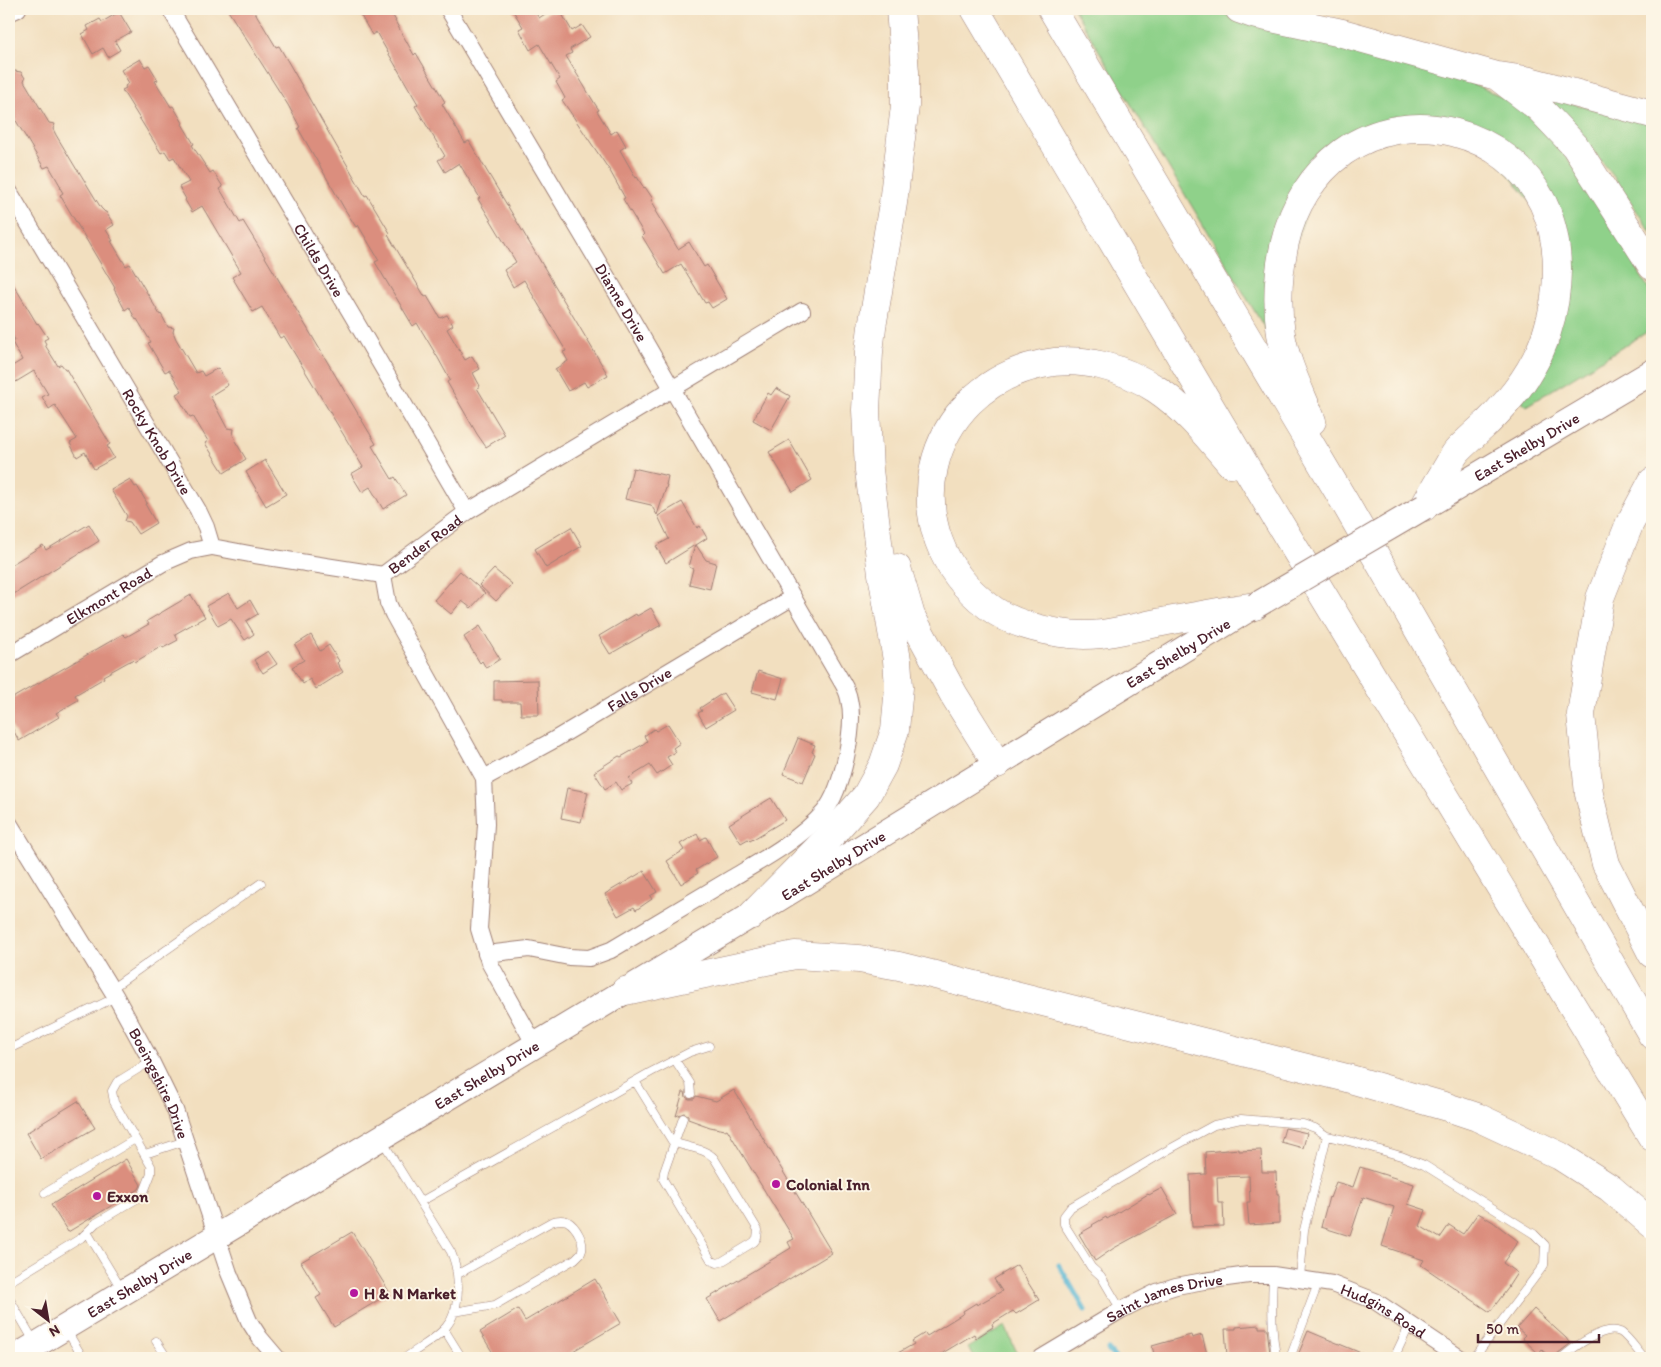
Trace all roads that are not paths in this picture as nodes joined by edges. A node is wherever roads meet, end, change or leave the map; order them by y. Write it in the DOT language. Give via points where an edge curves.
graph roads {
  1 [pos="18,9"];
  2 [pos="170,9"];
  3 [pos="448,9"];
  4 [pos="900,9"];
  5 [pos="975,9"];
  6 [pos="1052,9"];
  7 [pos="1239,9"];
  8 [pos="9,13"];
  9 [pos="1497,76"];
  10 [pos="1652,114"];
  11 [pos="9,190"];
  12 [pos="1652,266"];
  13 [pos="802,311"];
  14 [pos="1652,372"];
  15 [pos="672,390"];
  16 [pos="870,470"];
  17 [pos="1652,482"];
  18 [pos="1344,501"];
  19 [pos="1424,507"];
  20 [pos="467,512"];
  21 [pos="1275,516"];
  22 [pos="212,547"];
  23 [pos="383,574"];
  24 [pos="792,597"];
  25 [pos="1255,606"];
  26 [pos="9,655"];
  27 [pos="997,764"];
  28 [pos="484,778"];
  29 [pos="9,823"];
  30 [pos="260,882"];
  31 [pos="752,915"];
  32 [pos="486,954"];
  33 [pos="1652,954"];
  34 [pos="626,991"];
  35 [pos="114,993"];
  36 [pos="1652,1035"];
  37 [pos="535,1045"];
  38 [pos="709,1046"];
  39 [pos="9,1049"];
  40 [pos="675,1060"];
  41 [pos="152,1061"];
  42 [pos="636,1081"];
  43 [pos="691,1094"];
  44 [pos="683,1118"];
  45 [pos="1327,1136"];
  46 [pos="1652,1137"];
  47 [pos="381,1138"];
  48 [pos="136,1139"];
  49 [pos="185,1141"];
  50 [pos="675,1143"];
  51 [pos="145,1154"];
  52 [pos="44,1193"];
  53 [pos="420,1202"];
  54 [pos="1652,1224"];
  55 [pos="87,1232"];
  56 [pos="217,1235"];
  57 [pos="458,1274"];
  58 [pos="1273,1275"];
  59 [pos="1300,1278"];
  60 [pos="1319,1281"];
  61 [pos="9,1282"];
  62 [pos="123,1292"];
  63 [pos="9,1298"];
  64 [pos="1120,1310"];
  65 [pos="454,1312"];
  66 [pos="1410,1324"];
  67 [pos="64,1328"];
  68 [pos="444,1329"];
  69 [pos="156,1341"];
  70 [pos="36,1344"];
  71 [pos="14,1358"];
  72 [pos="83,1358"];
  73 [pos="166,1358"];
  74 [pos="277,1358"];
  75 [pos="405,1358"];
  76 [pos="462,1358"];
  77 [pos="1041,1358"];
  78 [pos="1276,1358"];
  79 [pos="1290,1358"];
  80 [pos="1394,1358"];
  81 [pos="1460,1358"];
  82 [pos="1474,1358"];
  83 [pos="1560,1358"];
  84 [pos="1644,1358"];
  1 -- 8 [label="street"];
  2 -- 20 [label="street, Childs Drive"];
  3 -- 15 [label="street, Dianne Drive"];
  4 -- 16 [label="highway" via="905,106 869,352 866,410"];
  5 -- 21 [label="highway"];
  6 -- 18 [label="highway"];
  7 -- 9 [label="highway"];
  9 -- 10 [label="highway" via="1526,80"];
  9 -- 12 [label="highway" via="1539,108 1575,146"];
  11 -- 22 [label="street, Rocky Knob Drive" via="198,510"];
  13 -- 15 [label="street, Bender Road"];
  14 -- 19 [label="main road, East Shelby Drive"];
  15 -- 20 [label="street, Bender Road"];
  15 -- 24 [label="street, Dianne Drive"];
  16 -- 27 [label="highway" via="911,616 954,695"];
  16 -- 31 [label="highway" via="882,574 897,660 899,687 895,730 884,765 866,796"];
  17 -- 33 [label="highway" via="1629,524 1600,598 1582,714 1589,794 1606,864"];
  18 -- 19 [label="highway" via="1281,336 1278,286 1287,232 1309,186 1342,153 1382,133 1434,128 1482,142 1508,160 1528,181 1548,217 1555,244 1556,283 1546,335 1530,370 1508,401 1456,452"];
  18 -- 36 [label="highway"];
  19 -- 25 [label="main road, East Shelby Drive, bridge"];
  20 -- 23 [label="street, Bender Road"];
  21 -- 25 [label="highway" via="1178,406 1155,388 1129,375 1086,362 1067,360 1026,367 992,383 974,396 952,423 935,460 931,505 936,532 946,557 967,588 988,607 1010,620 1042,630 1076,635 1111,634"];
  21 -- 46 [label="highway"];
  22 -- 23 [label="street"];
  22 -- 26 [label="street, Elkmont Road" via="191,551 163,563"];
  23 -- 28 [label="street, Bender Road" via="393,614"];
  24 -- 28 [label="street, Falls Drive"];
  24 -- 32 [label="street, Dianne Drive" via="849,699 848,750 834,795 825,810 797,837 611,950 589,958 529,948"];
  25 -- 27 [label="main road, East Shelby Drive"];
  27 -- 31 [label="main road, East Shelby Drive"];
  28 -- 32 [label="street, Bender Road" via="486,824 479,928"];
  29 -- 35 [label="street, Boeingshire Drive"];
  30 -- 35 [label="lane"];
  31 -- 34 [label="main road, East Shelby Drive"];
  32 -- 37 [label="street, Bender Road"];
  34 -- 37 [label="main road, East Shelby Drive"];
  34 -- 54 [label="highway" via="795,955 859,959 900,966 1347,1078 1454,1109 1560,1156 1610,1188"];
  35 -- 39 [label="lane"];
  35 -- 41 [label="street, Boeingshire Drive"];
  37 -- 47 [label="main road, East Shelby Drive"];
  38 -- 40 [label="lane"];
  40 -- 42 [label="lane"];
  40 -- 43 [label="lane" via="690,1084"];
  41 -- 48 [label="lane" via="112,1087 114,1102"];
  41 -- 49 [label="street, Boeingshire Drive" via="175,1110"];
  42 -- 50 [label="lane"];
  42 -- 53 [label="lane"];
  44 -- 50 [label="lane"];
  45 -- 59 [label="lane" via="1304,1230"];
  45 -- 64 [label="lane" via="1304,1124 1241,1119 1214,1125 1071,1207 1064,1216 1064,1224 1091,1267 1101,1276"];
  45 -- 82 [label="lane" via="1424,1165 1534,1234 1545,1245 1544,1265"];
  47 -- 53 [label="lane"];
  47 -- 56 [label="main road, East Shelby Drive"];
  48 -- 51 [label="lane"];
  48 -- 52 [label="lane"];
  49 -- 51 [label="lane"];
  49 -- 56 [label="street, Boeingshire Drive"];
  50 -- 50 [label="lane" via="712,1155 758,1230 758,1238 754,1242 721,1262 713,1262 708,1256 663,1179"];
  51 -- 55 [label="lane" via="152,1169 142,1195"];
  53 -- 57 [label="lane" via="451,1252"];
  55 -- 61 [label="lane"];
  55 -- 62 [label="lane"];
  56 -- 62 [label="main road, East Shelby Drive"];
  56 -- 74 [label="street, Boeingshire Drive" via="249,1320"];
  57 -- 65 [label="lane"];
  57 -- 65 [label="lane" via="551,1222 567,1221 581,1239 581,1252 575,1259 502,1302"];
  58 -- 59 [label="street, Saint James Drive"];
  58 -- 64 [label="street, Saint James Drive" via="1248,1275 1176,1286"];
  58 -- 78 [label="lane"];
  59 -- 60 [label="street, Hudgins Road"];
  60 -- 66 [label="street, Hudgins Road" via="1375,1301"];
  60 -- 79 [label="lane"];
  62 -- 67 [label="main road, East Shelby Drive"];
  63 -- 70 [label="lane"];
  64 -- 77 [label="street, Saint James Drive"];
  65 -- 68 [label="lane"];
  66 -- 80 [label="lane"];
  66 -- 81 [label="street, Hudgins Road"];
  67 -- 70 [label="main road, East Shelby Drive"];
  67 -- 72 [label="lane"];
  68 -- 75 [label="lane"];
  68 -- 76 [label="lane"];
  69 -- 73 [label="lane"];
  70 -- 71 [label="main road, East Shelby Drive"];
  83 -- 84 [label="lane" via="1610,1330 1620,1332"];
}
